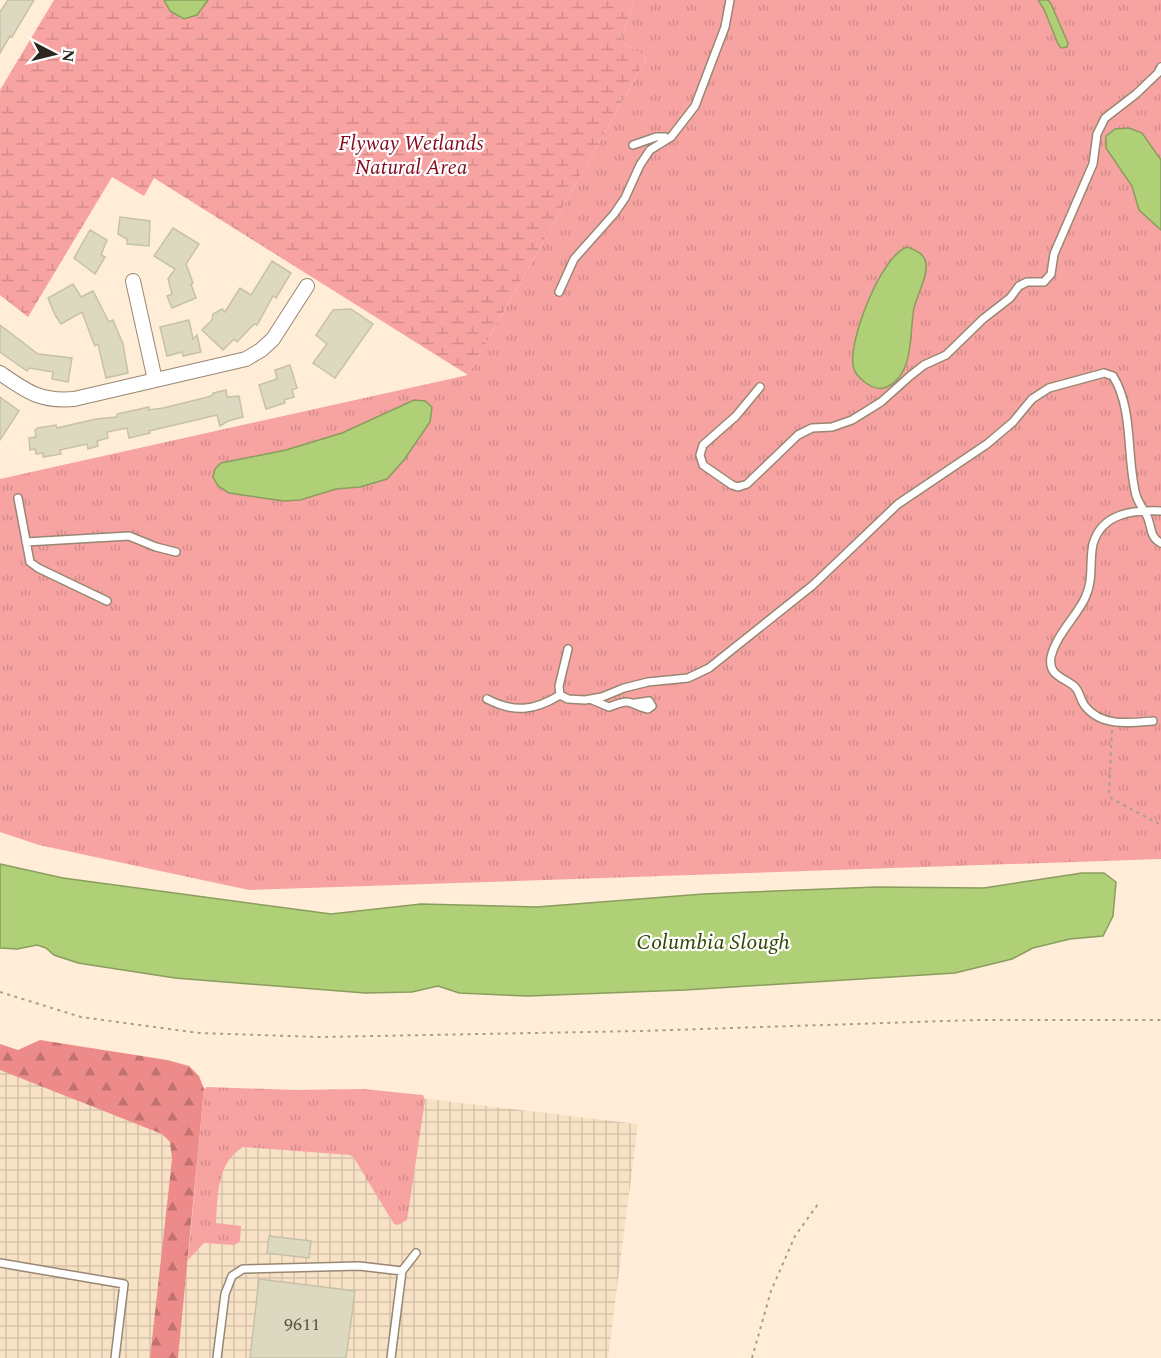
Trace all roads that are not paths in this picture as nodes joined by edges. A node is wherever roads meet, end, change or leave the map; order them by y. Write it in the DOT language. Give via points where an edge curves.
graph roads {
  1 [pos="730,0"];
  2 [pos="1161,67"];
  3 [pos="671,137"];
  4 [pos="633,145"];
  5 [pos="133,281"];
  6 [pos="307,286"];
  7 [pos="560,292"];
  8 [pos="0,373"];
  9 [pos="155,380"];
  10 [pos="760,387"];
  11 [pos="18,498"];
  12 [pos="1143,510"];
  13 [pos="1161,511"];
  14 [pos="26,542"];
  15 [pos="1161,543"];
  16 [pos="176,552"];
  17 [pos="107,601"];
  18 [pos="568,650"];
  19 [pos="560,695"];
  20 [pos="487,699"];
  21 [pos="590,699"];
  22 [pos="635,703"];
  23 [pos="1153,722"];
  24 [pos="416,1253"];
  25 [pos="0,1263"];
  26 [pos="402,1271"];
  27 [pos="115,1358"];
  28 [pos="217,1358"];
  29 [pos="391,1358"];
  1 -- 3 [label="lane" via="725,27 695,106"];
  2 -- 10 [label="lane" via="1158,74 1105,118 1097,134 1093,164 1054,254 1051,274 1044,282 1019,286 946,355 917,370 881,402 832,428 812,428 798,435 747,484 738,487 703,465 699,455 703,445 736,416"];
  3 -- 4 [label="lane"];
  3 -- 7 [label="lane" via="650,150 614,214 574,259"];
  5 -- 9 [label="street"];
  6 -- 9 [label="street" via="273,339 261,350 234,363"];
  8 -- 9 [label="street" via="35,395 59,400"];
  11 -- 14 [label="lane"];
  12 -- 13 [label="lane"];
  12 -- 15 [label="lane" via="1149,529"];
  12 -- 21 [label="lane" via="1136,497 1125,410 1113,376 1104,374 1049,388 1032,399 987,444 898,504 813,585 709,668 688,678 648,682"];
  12 -- 23 [label="lane" via="1121,514 1098,534 1093,544 1090,586 1056,644 1051,665 1054,673 1079,692 1090,712 1113,722"];
  14 -- 16 [label="lane" via="129,536"];
  14 -- 17 [label="lane" via="30,562 38,568"];
  18 -- 19 [label="lane"];
  19 -- 20 [label="lane" via="534,708 501,706"];
  19 -- 21 [label="lane"];
  21 -- 22 [label="lane" via="609,707 621,702"];
  24 -- 26 [label="lane"];
  25 -- 27 [label="lane" via="124,1284"];
  26 -- 28 [label="lane" via="359,1266 243,1269 232,1276 225,1294"];
  26 -- 29 [label="lane"];
}
